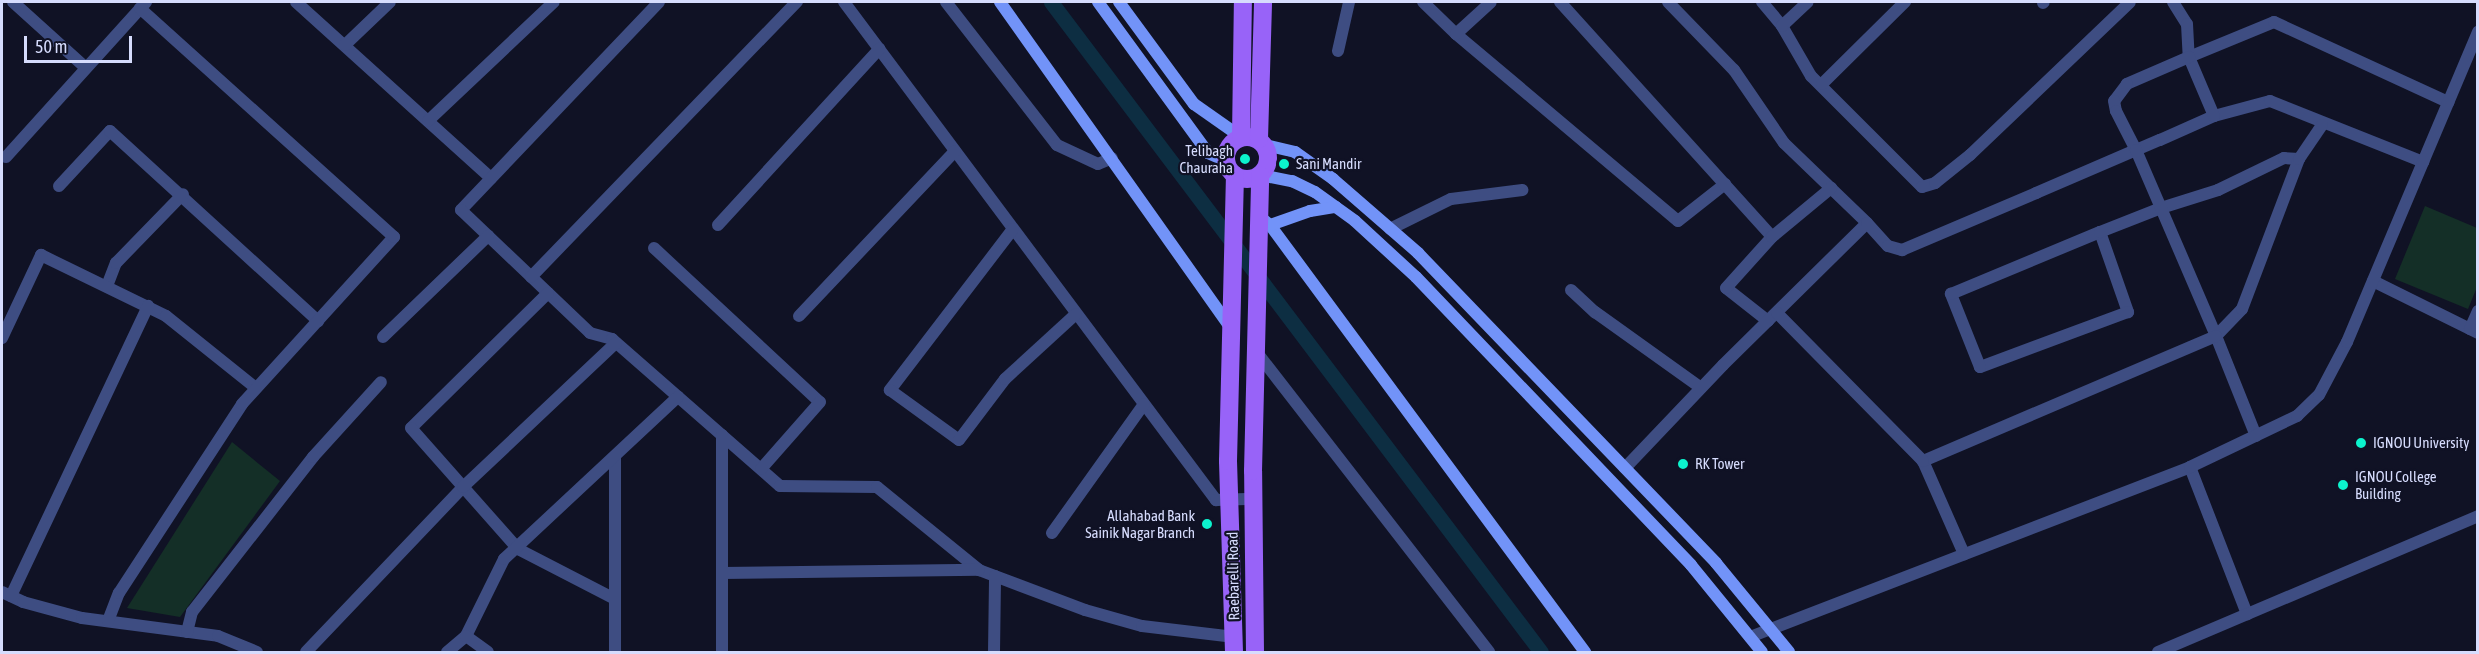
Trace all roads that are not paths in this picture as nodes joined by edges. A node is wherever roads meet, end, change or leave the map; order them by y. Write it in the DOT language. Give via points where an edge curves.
graph roads {
  1 [pos="13,2"];
  2 [pos="296,2"];
  3 [pos="390,2"];
  4 [pos="554,2"];
  5 [pos="659,2"];
  6 [pos="797,2"];
  7 [pos="844,2"];
  8 [pos="946,2"];
  9 [pos="1000,2"];
  10 [pos="1098,2"];
  11 [pos="1119,2"];
  12 [pos="1242,2"];
  13 [pos="1263,2"];
  14 [pos="1349,2"];
  15 [pos="1423,2"];
  16 [pos="1491,2"];
  17 [pos="1560,2"];
  18 [pos="1668,2"];
  19 [pos="1762,2"];
  20 [pos="1808,2"];
  21 [pos="1905,2"];
  22 [pos="2130,2"];
  23 [pos="2173,2"];
  24 [pos="143,5"];
  25 [pos="1782,26"];
  26 [pos="2478,32"];
  27 [pos="1456,34"];
  28 [pos="345,45"];
  29 [pos="879,49"];
  30 [pos="1338,51"];
  31 [pos="2188,57"];
  32 [pos="86,68"];
  33 [pos="1822,84"];
  34 [pos="2448,102"];
  35 [pos="2214,116"];
  36 [pos="428,121"];
  37 [pos="2322,125"];
  38 [pos="1255,141"];
  39 [pos="2136,150"];
  40 [pos="955,151"];
  41 [pos="6,157"];
  42 [pos="1112,158"];
  43 [pos="2299,159"];
  44 [pos="2423,162"];
  45 [pos="1230,168"];
  46 [pos="1260,176"];
  47 [pos="491,178"];
  48 [pos="1725,184"];
  49 [pos="59,186"];
  50 [pos="1831,188"];
  51 [pos="1522,190"];
  52 [pos="183,194"];
  53 [pos="1336,207"];
  54 [pos="2161,208"];
  55 [pos="1264,220"];
  56 [pos="1867,223"];
  57 [pos="718,225"];
  58 [pos="1013,229"];
  59 [pos="1390,229"];
  60 [pos="2100,232"];
  61 [pos="488,236"];
  62 [pos="1772,237"];
  63 [pos="654,248"];
  64 [pos="531,277"];
  65 [pos="2373,281"];
  66 [pos="107,286"];
  67 [pos="1571,290"];
  68 [pos="548,293"];
  69 [pos="148,306"];
  70 [pos="2478,311"];
  71 [pos="1076,314"];
  72 [pos="799,316"];
  73 [pos="1773,317"];
  74 [pos="318,321"];
  75 [pos="1229,325"];
  76 [pos="2474,331"];
  77 [pos="383,336"];
  78 [pos="2216,336"];
  79 [pos="2,338"];
  80 [pos="616,343"];
  81 [pos="1256,350"];
  82 [pos="381,382"];
  83 [pos="256,388"];
  84 [pos="1701,388"];
  85 [pos="678,397"];
  86 [pos="1144,404"];
  87 [pos="722,435"];
  88 [pos="2256,436"];
  89 [pos="615,457"];
  90 [pos="1923,461"];
  91 [pos="2190,467"];
  92 [pos="1625,468"];
  93 [pos="761,470"];
  94 [pos="463,488"];
  95 [pos="1254,499"];
  96 [pos="1231,500"];
  97 [pos="2478,516"];
  98 [pos="1052,533"];
  99 [pos="518,549"];
  100 [pos="1964,555"];
  101 [pos="979,570"];
  102 [pos="722,573"];
  103 [pos="995,576"];
  104 [pos="6,594"];
  105 [pos="615,599"];
  106 [pos="2247,614"];
  107 [pos="108,621"];
  108 [pos="1770,629"];
  109 [pos="187,632"];
  110 [pos="466,636"];
  111 [pos="1750,637"];
  112 [pos="1234,645"];
  113 [pos="253,651"];
  114 [pos="306,652"];
  115 [pos="447,652"];
  116 [pos="488,652"];
  117 [pos="615,652"];
  118 [pos="722,652"];
  119 [pos="994,652"];
  120 [pos="1255,652"];
  121 [pos="1489,652"];
  122 [pos="1585,652"];
  123 [pos="1762,652"];
  124 [pos="1789,652"];
  125 [pos="2158,652"];
  1 -- 32 [label="street"];
  2 -- 28 [label="street"];
  3 -- 28 [label="street"];
  4 -- 36 [label="street"];
  5 -- 47 [label="street"];
  6 -- 64 [label="street"];
  7 -- 29 [label="street"];
  8 -- 42 [label="street" via="1057,145 1098,165"];
  9 -- 42 [label="street"];
  10 -- 45 [label="street" via="1208,153"];
  11 -- 38 [label="street" via="1194,104"];
  12 -- 38 [label="main road"];
  13 -- 38 [label="main road"];
  14 -- 30 [label="street"];
  15 -- 27 [label="street"];
  16 -- 27 [label="street"];
  17 -- 48 [label="street"];
  18 -- 50 [label="street" via="1734,70 1784,143"];
  19 -- 25 [label="street"];
  20 -- 25 [label="street"];
  21 -- 33 [label="street"];
  22 -- 33 [label="street" via="1970,155 1935,183 1922,187"];
  23 -- 31 [label="street" via="2187,24"];
  24 -- 32 [label="street"];
  24 -- 74 [label="street" via="394,237"];
  25 -- 33 [label="street" via="1795,54"];
  26 -- 34 [label="street"];
  27 -- 48 [label="street" via="1678,221"];
  28 -- 36 [label="street"];
  29 -- 40 [label="street"];
  29 -- 57 [label="street"];
  31 -- 34 [label="street" via="2274,22"];
  31 -- 35 [label="street"];
  31 -- 39 [label="street" via="2115,94 2116,111"];
  32 -- 41 [label="street"];
  34 -- 44 [label="street"];
  35 -- 37 [label="street" via="2270,101"];
  35 -- 39 [label="street"];
  36 -- 47 [label="street"];
  37 -- 43 [label="street"];
  37 -- 44 [label="street"];
  38 -- 45 [label="main road" via="1229,146"];
  38 -- 46 [label="main road" via="1269,162"];
  38 -- 59 [label="street" via="1295,152"];
  39 -- 54 [label="street"];
  39 -- 56 [label="street" via="1902,250 1888,246"];
  40 -- 58 [label="street"];
  40 -- 72 [label="street"];
  42 -- 75 [label="street"];
  43 -- 54 [label="street" via="2284,158 2231,180 2218,190"];
  43 -- 78 [label="street" via="2242,309"];
  44 -- 65 [label="street"];
  45 -- 46 [label="main road" via="1243,179"];
  45 -- 75 [label="main road, Raebarelli Road" via="1234,228"];
  46 -- 53 [label="street" via="1292,181"];
  46 -- 55 [label="main road"];
  47 -- 61 [label="street" via="461,210"];
  48 -- 62 [label="street"];
  49 -- 52 [label="street" via="110,131"];
  50 -- 56 [label="street"];
  50 -- 62 [label="street"];
  51 -- 59 [label="street" via="1451,199"];
  52 -- 66 [label="street" via="117,263"];
  52 -- 74 [label="street"];
  53 -- 55 [label="street"];
  53 -- 111 [label="street" via="1432,294 1691,565"];
  54 -- 60 [label="street"];
  54 -- 78 [label="street"];
  55 -- 81 [label="main road" via="1258,247"];
  55 -- 122 [label="street"];
  56 -- 73 [label="street"];
  58 -- 71 [label="street"];
  58 -- 71 [label="street" via="890,390 959,440 1005,379"];
  59 -- 92 [label="street"];
  60 -- 60 [label="street" via="1951,294 1980,367 2128,312"];
  61 -- 64 [label="street"];
  61 -- 77 [label="street"];
  62 -- 73 [label="street" via="1726,288"];
  63 -- 93 [label="street" via="820,402"];
  64 -- 68 [label="street"];
  65 -- 76 [label="street"];
  65 -- 88 [label="street" via="2319,395 2297,416"];
  66 -- 69 [label="street"];
  66 -- 79 [label="street" via="41,255"];
  67 -- 84 [label="street" via="1595,312"];
  68 -- 80 [label="street" via="590,333"];
  68 -- 94 [label="street" via="411,428"];
  69 -- 83 [label="street"];
  69 -- 104 [label="street"];
  70 -- 76 [label="street"];
  71 -- 86 [label="street"];
  73 -- 84 [label="street"];
  73 -- 90 [label="street"];
  74 -- 83 [label="street"];
  75 -- 96 [label="main road, Raebarelli Road"];
  78 -- 88 [label="street"];
  78 -- 90 [label="street"];
  80 -- 85 [label="street"];
  80 -- 94 [label="street"];
  81 -- 95 [label="main road"];
  81 -- 121 [label="street"];
  82 -- 109 [label="street" via="313,457 192,612"];
  83 -- 107 [label="street" via="119,593"];
  84 -- 92 [label="street"];
  85 -- 87 [label="street"];
  85 -- 89 [label="street"];
  86 -- 96 [label="street" via="1216,500"];
  86 -- 98 [label="street"];
  87 -- 93 [label="street"];
  87 -- 102 [label="street"];
  88 -- 91 [label="street"];
  89 -- 99 [label="street"];
  89 -- 105 [label="street"];
  90 -- 100 [label="street"];
  91 -- 100 [label="street"];
  91 -- 106 [label="street"];
  92 -- 108 [label="street" via="1716,563"];
  93 -- 101 [label="street" via="780,486 877,487"];
  94 -- 99 [label="street"];
  94 -- 114 [label="street"];
  95 -- 96 [label="street"];
  95 -- 120 [label="main road"];
  96 -- 112 [label="main road, Raebarelli Road"];
  97 -- 106 [label="street"];
  99 -- 105 [label="street"];
  99 -- 110 [label="street" via="504,559"];
  100 -- 108 [label="street"];
  101 -- 102 [label="street"];
  101 -- 103 [label="street"];
  102 -- 118 [label="street"];
  103 -- 112 [label="street" via="1085,610"];
  103 -- 119 [label="street"];
  104 -- 107 [label="street" via="82,618"];
  105 -- 117 [label="street"];
  106 -- 125 [label="street"];
  107 -- 109 [label="street"];
  108 -- 111 [label="street"];
  108 -- 124 [label="street"];
  109 -- 113 [label="street" via="218,636"];
  110 -- 115 [label="street"];
  110 -- 116 [label="street"];
  111 -- 123 [label="street"];
}
